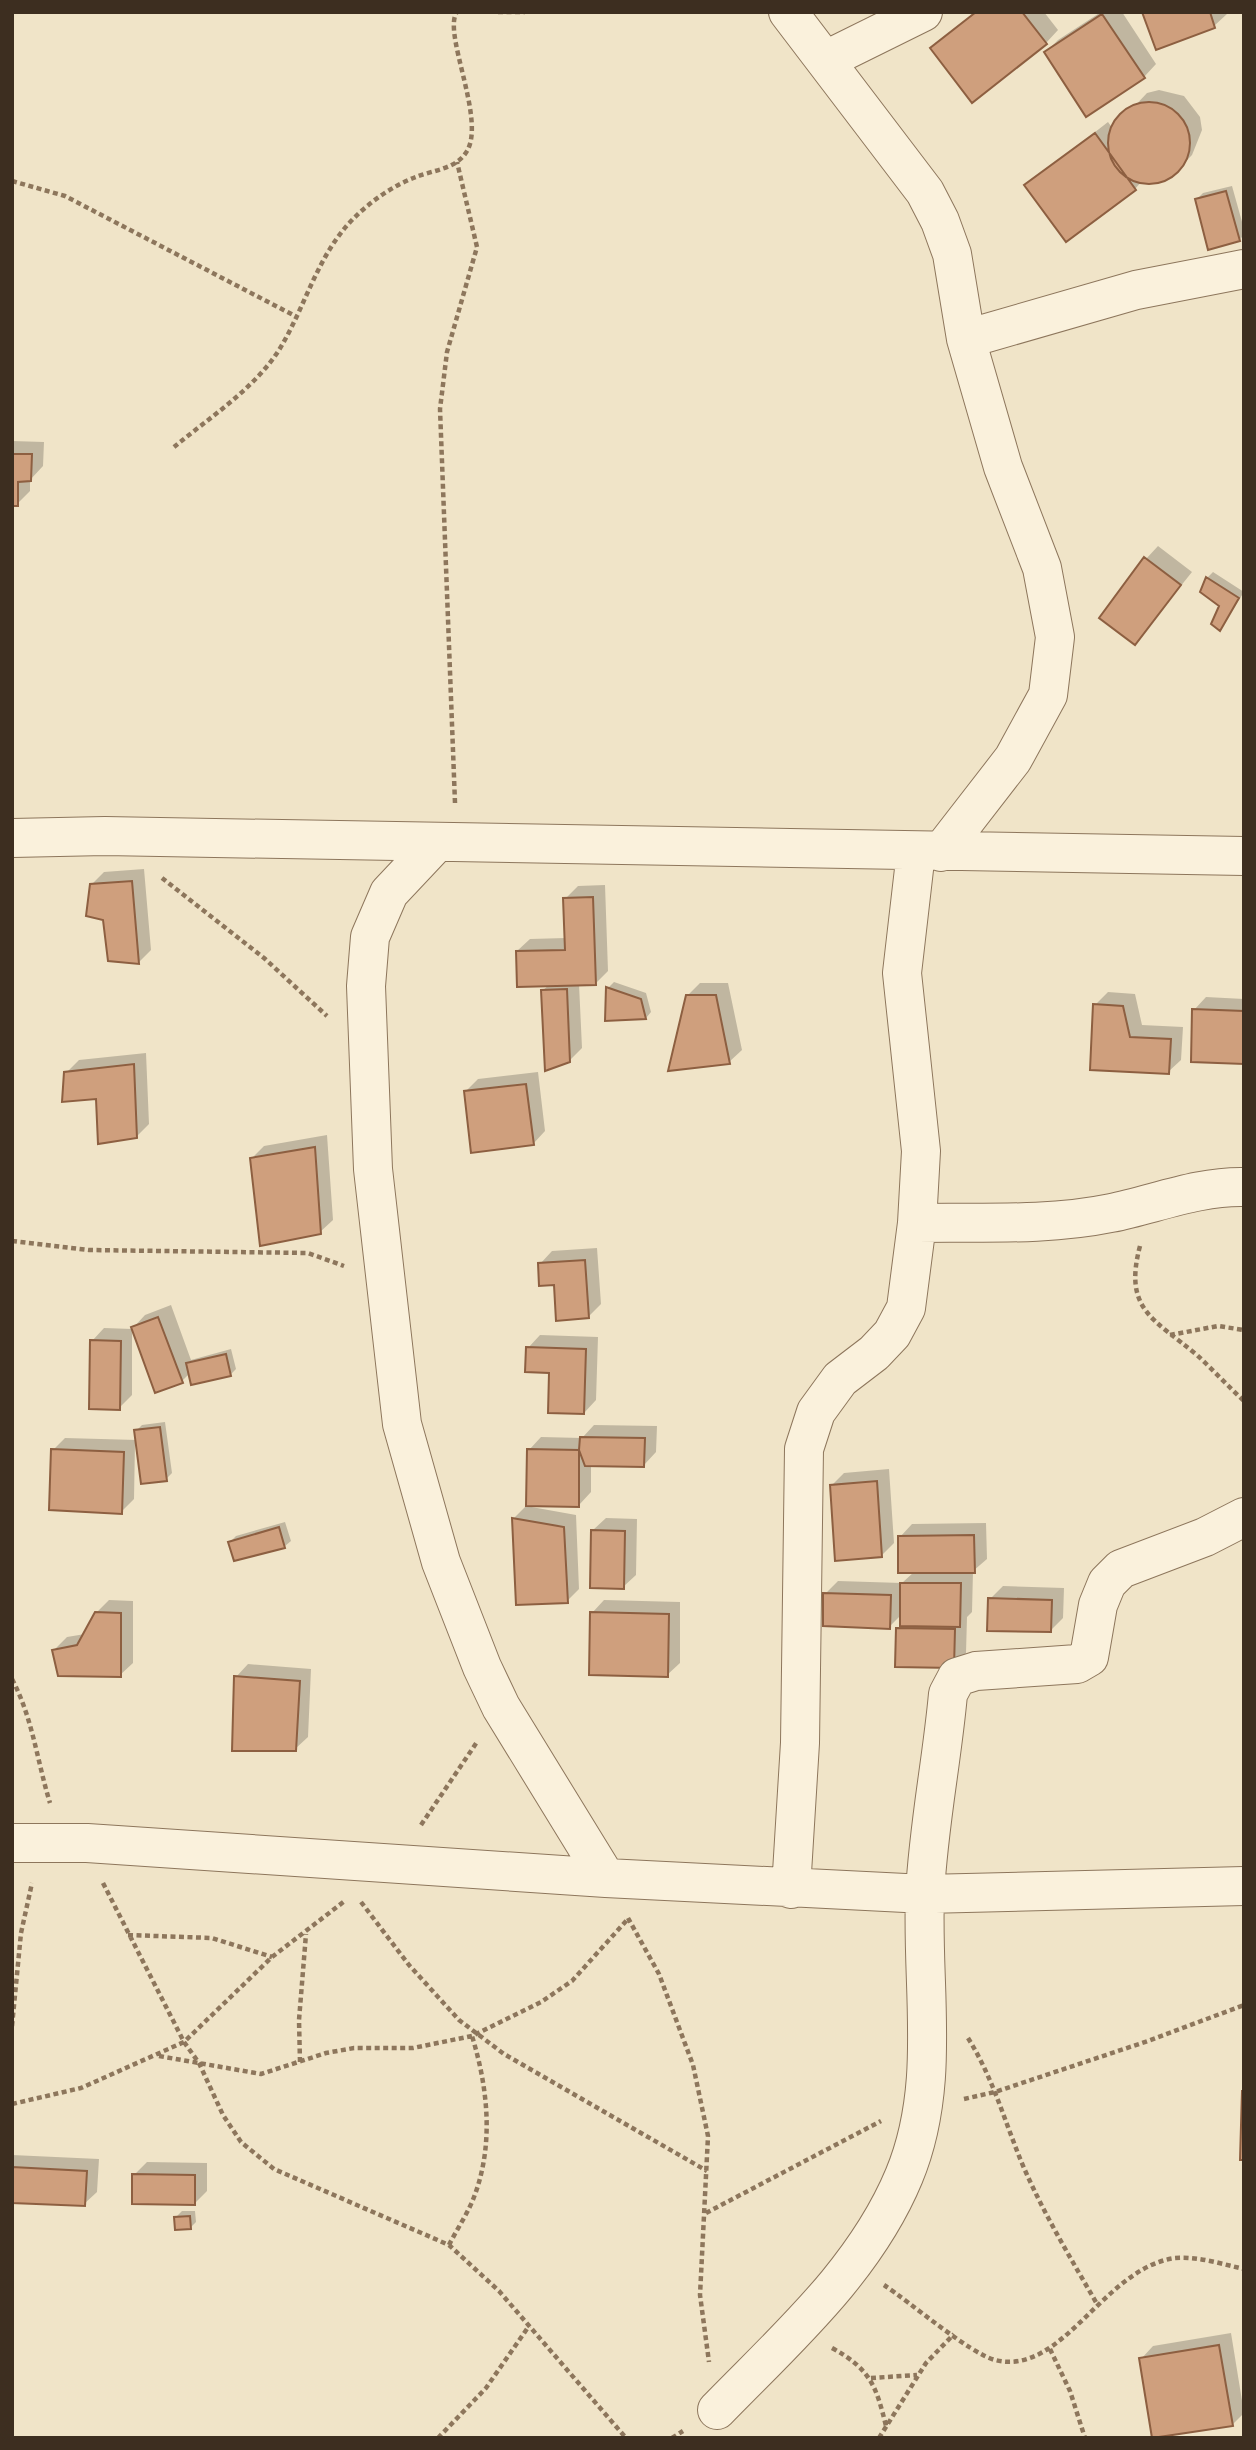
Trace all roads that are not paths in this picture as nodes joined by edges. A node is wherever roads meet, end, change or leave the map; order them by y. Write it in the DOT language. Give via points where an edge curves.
graph roads {
  1 [pos="788,12"];
  2 [pos="923,12"];
  3 [pos="827,60"];
  4 [pos="1244,269"];
  5 [pos="966,340"];
  6 [pos="12,838"];
  7 [pos="447,842"];
  8 [pos="929,852"];
  9 [pos="1244,856"];
  10 [pos="1244,1186"];
  11 [pos="916,1223"];
  12 [pos="1244,1517"];
  13 [pos="51,1844"];
  14 [pos="606,1878"];
  15 [pos="1244,1886"];
  16 [pos="792,1889"];
  17 [pos="925,1894"];
  18 [pos="717,2410"];
  1 -- 3 [label="street"];
  2 -- 3 [label="street"];
  3 -- 5 [label="street" via="925,192 940,221 952,254"];
  4 -- 5 [label="street" via="1136,290"];
  5 -- 8 [label="street" via="1003,467 1042,568 1055,637 1048,695 1013,759"];
  6 -- 7 [label="street"];
  7 -- 8 [label="street"];
  7 -- 14 [label="street" via="389,892 370,937 366,986 373,1169 402,1424 441,1562 501,1707"];
  8 -- 9 [label="street"];
  8 -- 11 [label="street" via="902,973 921,1152"];
  10 -- 11 [label="street" via="1206,1190 1109,1213 1026,1222"];
  11 -- 16 [label="street" via="906,1308 892,1334 840,1379 816,1412 804,1450 800,1743"];
  12 -- 17 [label="street" via="1121,1569 1107,1583 1098,1605 1088,1657 1077,1664 976,1671 957,1677 948,1694"];
  13 -- 14 [label="street"];
  14 -- 16 [label="street"];
  15 -- 17 [label="street"];
  16 -- 17 [label="street"];
  17 -- 18 [label="street" via="925,2107 904,2177 855,2265"];
}
